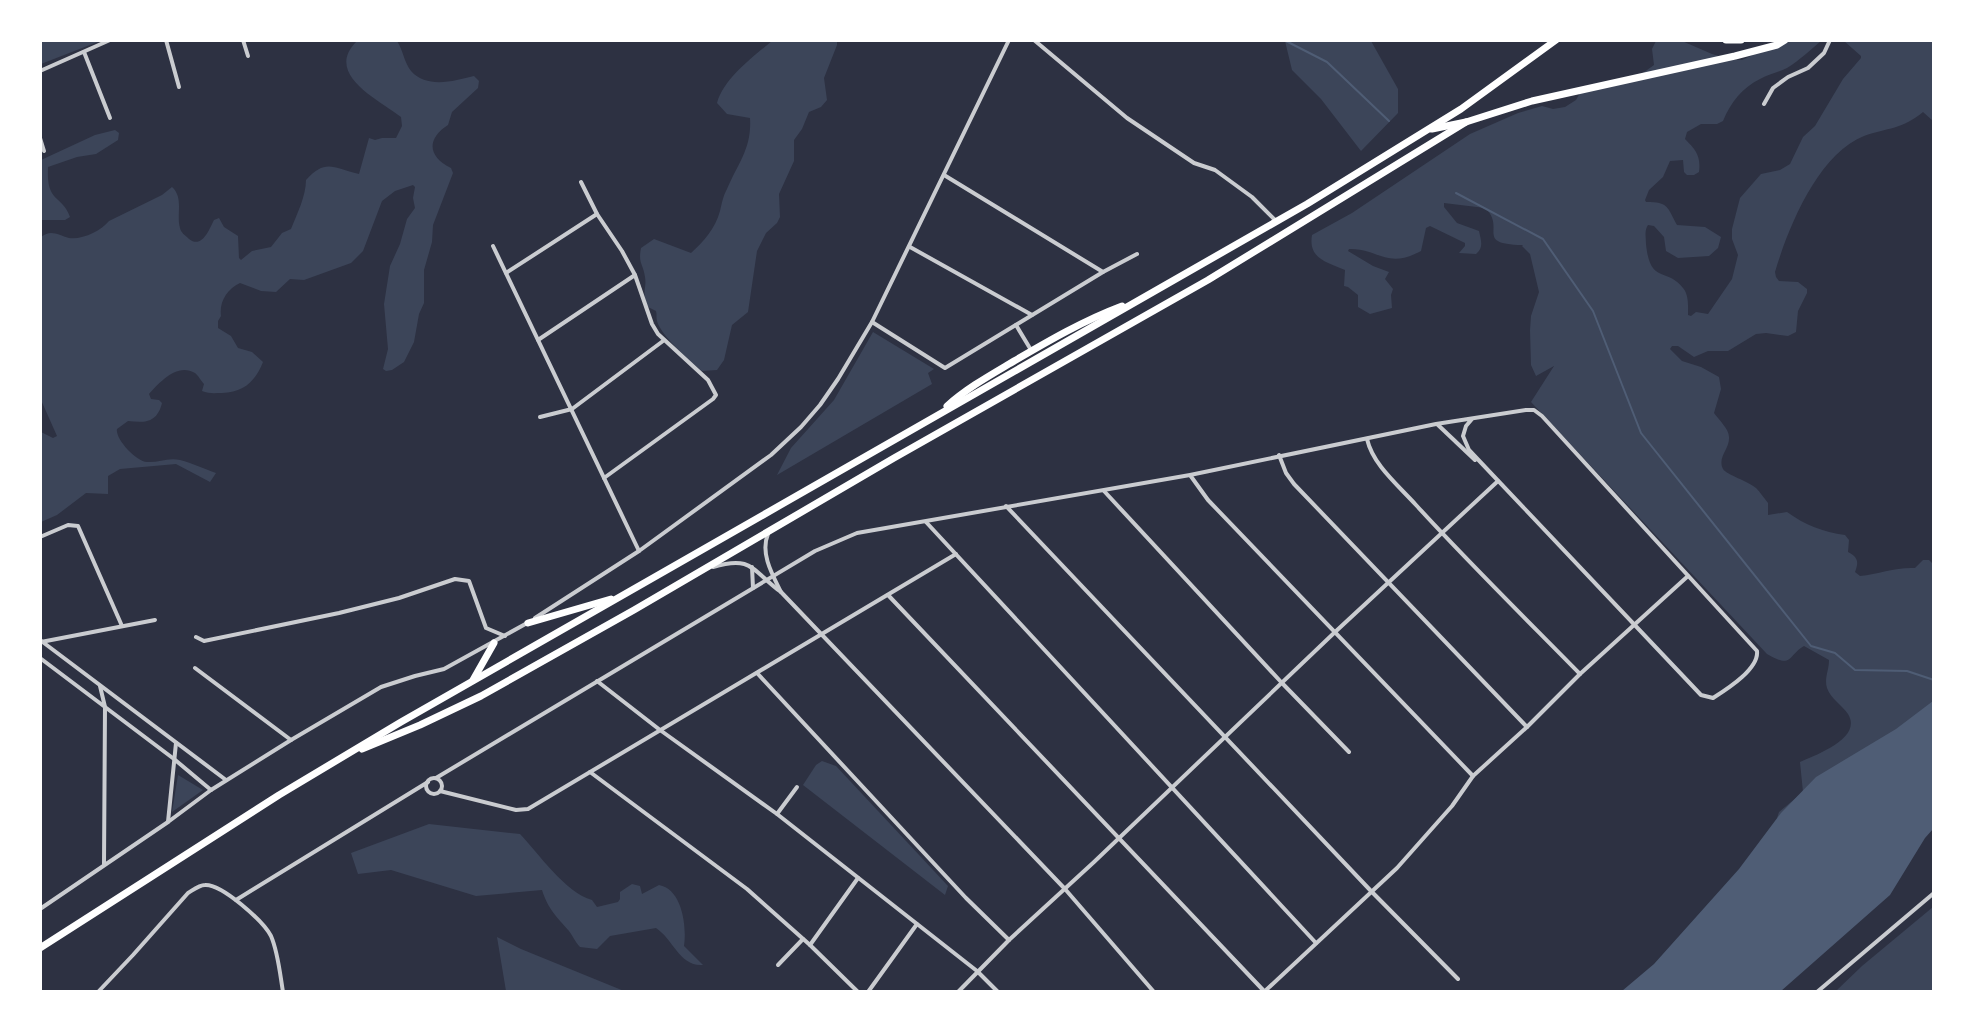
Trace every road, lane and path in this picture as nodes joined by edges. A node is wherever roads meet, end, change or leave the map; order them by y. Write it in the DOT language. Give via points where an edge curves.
graph roads {
  1 [pos="110,40"];
  2 [pos="166,40"];
  3 [pos="243,40"];
  4 [pos="1009,40"];
  5 [pos="1034,40"];
  6 [pos="1556,40"];
  7 [pos="1726,40"];
  8 [pos="1741,40"];
  9 [pos="1785,40"];
  10 [pos="1830,40"];
  11 [pos="84,52"];
  12 [pos="248,56"];
  13 [pos="40,71"];
  14 [pos="179,87"];
  15 [pos="1764,104"];
  16 [pos="110,118"];
  17 [pos="1466,122"];
  18 [pos="1427,130"];
  19 [pos="40,138"];
  20 [pos="44,151"];
  21 [pos="944,175"];
  22 [pos="581,182"];
  23 [pos="597,214"];
  24 [pos="1277,222"];
  25 [pos="493,246"];
  26 [pos="910,247"];
  27 [pos="1137,254"];
  28 [pos="1103,272"];
  29 [pos="506,273"];
  30 [pos="635,275"];
  31 [pos="1143,297"];
  32 [pos="1032,315"];
  33 [pos="872,322"];
  34 [pos="1016,325"];
  35 [pos="538,340"];
  36 [pos="663,340"];
  37 [pos="1031,351"];
  38 [pos="572,409"];
  39 [pos="937,415"];
  40 [pos="540,417"];
  41 [pos="1472,418"];
  42 [pos="1436,424"];
  43 [pos="1367,439"];
  44 [pos="1279,455"];
  45 [pos="1479,462"];
  46 [pos="1190,475"];
  47 [pos="604,478"];
  48 [pos="1498,482"];
  49 [pos="1104,490"];
  50 [pos="1006,505"];
  51 [pos="926,522"];
  52 [pos="769,531"];
  53 [pos="1441,532"];
  54 [pos="40,537"];
  55 [pos="639,551"];
  56 [pos="956,554"];
  57 [pos="751,567"];
  58 [pos="700,570"];
  59 [pos="774,575"];
  60 [pos="1688,576"];
  61 [pos="766,580"];
  62 [pos="1390,582"];
  63 [pos="753,588"];
  64 [pos="781,592"];
  65 [pos="888,595"];
  66 [pos="622,596"];
  67 [pos="155,620"];
  68 [pos="528,623"];
  69 [pos="1636,624"];
  70 [pos="122,626"];
  71 [pos="821,633"];
  72 [pos="1334,633"];
  73 [pos="506,636"];
  74 [pos="196,637"];
  75 [pos="41,642"];
  76 [pos="494,643"];
  77 [pos="40,658"];
  78 [pos="195,668"];
  79 [pos="757,673"];
  80 [pos="1580,674"];
  81 [pos="473,680"];
  82 [pos="597,681"];
  83 [pos="1282,683"];
  84 [pos="100,686"];
  85 [pos="105,707"];
  86 [pos="1527,727"];
  87 [pos="660,730"];
  88 [pos="1226,738"];
  89 [pos="291,740"];
  90 [pos="176,743"];
  91 [pos="1349,752"];
  92 [pos="348,753"];
  93 [pos="174,759"];
  94 [pos="589,771"];
  95 [pos="1473,776"];
  96 [pos="436,778"];
  97 [pos="226,780"];
  98 [pos="428,782"];
  99 [pos="797,787"];
  100 [pos="1171,787"];
  101 [pos="212,790"];
  102 [pos="440,791"];
  103 [pos="777,814"];
  104 [pos="168,822"];
  105 [pos="1119,838"];
  106 [pos="104,865"];
  107 [pos="858,878"];
  108 [pos="1065,890"];
  109 [pos="1371,891"];
  110 [pos="1934,893"];
  111 [pos="236,900"];
  112 [pos="40,909"];
  113 [pos="916,924"];
  114 [pos="803,939"];
  115 [pos="1009,940"];
  116 [pos="1316,943"];
  117 [pos="810,945"];
  118 [pos="40,948"];
  119 [pos="778,965"];
  120 [pos="977,971"];
  121 [pos="1458,979"];
  122 [pos="1264,991"];
  123 [pos="98,992"];
  124 [pos="283,992"];
  125 [pos="858,992"];
  126 [pos="868,992"];
  127 [pos="958,992"];
  128 [pos="998,992"];
  129 [pos="1154,992"];
  130 [pos="1817,992"];
  1 -- 11 [label="street"];
  2 -- 14 [label="street"];
  3 -- 12 [label="street"];
  4 -- 21 [label="street"];
  5 -- 24 [label="street" via="1127,118 1194,163 1215,170 1252,197"];
  6 -- 18 [label="main road"];
  7 -- 8 [label="main road"];
  9 -- 17 [label="main road" via="1736,56 1532,101"];
  10 -- 15 [label="street" via="1824,53 1808,68 1773,88"];
  11 -- 13 [label="street"];
  11 -- 16 [label="street"];
  17 -- 18 [label="main road"];
  17 -- 52 [label="main road" via="1208,280"];
  18 -- 24 [label="main road"];
  19 -- 20 [label="street"];
  21 -- 26 [label="street"];
  21 -- 28 [label="street"];
  22 -- 23 [label="street"];
  23 -- 29 [label="street"];
  23 -- 30 [label="street"];
  24 -- 31 [label="main road"];
  25 -- 29 [label="street"];
  26 -- 32 [label="street"];
  26 -- 33 [label="street"];
  27 -- 28 [label="street"];
  28 -- 32 [label="street"];
  29 -- 35 [label="street"];
  30 -- 35 [label="street"];
  30 -- 36 [label="street" via="652,324"];
  31 -- 37 [label="main road" via="1096,316"];
  31 -- 39 [label="main road"];
  32 -- 34 [label="street"];
  33 -- 34 [label="street" via="945,368"];
  33 -- 55 [label="street" via="820,405 794,434"];
  34 -- 37 [label="street"];
  35 -- 38 [label="street"];
  36 -- 38 [label="street"];
  36 -- 47 [label="street" via="716,395"];
  37 -- 39 [label="main road" via="963,391"];
  38 -- 40 [label="street"];
  38 -- 47 [label="street"];
  39 -- 66 [label="main road"];
  41 -- 42 [label="street"];
  41 -- 45 [label="street" via="1463,436"];
  41 -- 60 [label="street" via="1534,410"];
  42 -- 43 [label="street"];
  42 -- 45 [label="street"];
  43 -- 44 [label="street"];
  43 -- 53 [label="street" via="1373,457"];
  44 -- 46 [label="street"];
  44 -- 62 [label="street" via="1294,484"];
  45 -- 48 [label="street"];
  46 -- 49 [label="street"];
  46 -- 72 [label="street" via="1208,500"];
  47 -- 55 [label="street"];
  48 -- 53 [label="street"];
  48 -- 69 [label="street"];
  49 -- 50 [label="street"];
  49 -- 83 [label="street"];
  50 -- 51 [label="street"];
  50 -- 88 [label="street"];
  51 -- 56 [label="street"];
  51 -- 59 [label="street" via="851,535"];
  52 -- 58 [label="main road"];
  52 -- 59 [label="street" via="765,554"];
  53 -- 62 [label="street"];
  53 -- 80 [label="street"];
  54 -- 70 [label="street" via="68,525 78,526"];
  55 -- 68 [label="street"];
  56 -- 65 [label="street"];
  56 -- 100 [label="street"];
  57 -- 58 [label="street" via="740,561"];
  57 -- 61 [label="street"];
  57 -- 63 [label="street"];
  58 -- 92 [label="main road" via="481,696 420,726"];
  59 -- 61 [label="street"];
  59 -- 64 [label="street"];
  60 -- 69 [label="street"];
  60 -- 69 [label="street" via="1757,651 1750,669 1713,698 1701,695"];
  61 -- 63 [label="street"];
  61 -- 64 [label="street"];
  62 -- 72 [label="street"];
  62 -- 86 [label="street"];
  63 -- 82 [label="street"];
  64 -- 71 [label="street"];
  65 -- 71 [label="street"];
  65 -- 105 [label="street"];
  66 -- 68 [label="main road"];
  66 -- 81 [label="main road"];
  67 -- 70 [label="street"];
  68 -- 73 [label="street"];
  69 -- 80 [label="street"];
  70 -- 75 [label="street"];
  71 -- 79 [label="street"];
  71 -- 108 [label="street"];
  72 -- 83 [label="street"];
  72 -- 95 [label="street"];
  73 -- 74 [label="street" via="486,628 468,581 455,579 399,598 284,625 204,641"];
  73 -- 76 [label="street"];
  75 -- 84 [label="street"];
  76 -- 81 [label="main road"];
  76 -- 89 [label="street" via="444,669 381,687"];
  77 -- 85 [label="street"];
  78 -- 89 [label="street"];
  79 -- 87 [label="street"];
  79 -- 115 [label="street"];
  80 -- 86 [label="street"];
  81 -- 92 [label="main road"];
  82 -- 87 [label="street"];
  82 -- 96 [label="street"];
  83 -- 88 [label="street"];
  83 -- 91 [label="street"];
  84 -- 85 [label="street"];
  84 -- 90 [label="street"];
  85 -- 93 [label="street"];
  85 -- 106 [label="street"];
  86 -- 95 [label="street"];
  87 -- 94 [label="street"];
  87 -- 103 [label="street"];
  88 -- 100 [label="street"];
  88 -- 109 [label="street"];
  89 -- 97 [label="street"];
  90 -- 93 [label="street"];
  90 -- 97 [label="street"];
  92 -- 118 [label="main road"];
  93 -- 101 [label="street"];
  93 -- 104 [label="street"];
  94 -- 102 [label="street" via="522,810"];
  94 -- 114 [label="street" via="747,889"];
  95 -- 109 [label="street" via="1430,833"];
  96 -- 98 [label="street"];
  96 -- 102 [label="street" via="441,782"];
  97 -- 101 [label="street"];
  98 -- 102 [label="street" via="430,792"];
  98 -- 111 [label="street"];
  99 -- 103 [label="street"];
  100 -- 105 [label="street"];
  100 -- 116 [label="street"];
  101 -- 104 [label="street"];
  103 -- 107 [label="street"];
  104 -- 106 [label="street"];
  105 -- 108 [label="street"];
  105 -- 122 [label="street"];
  106 -- 112 [label="street"];
  107 -- 113 [label="street"];
  107 -- 117 [label="street"];
  108 -- 115 [label="street"];
  108 -- 129 [label="street"];
  109 -- 116 [label="street"];
  109 -- 121 [label="street"];
  110 -- 130 [label="street"];
  111 -- 123 [label="street" via="207,884 188,893"];
  111 -- 124 [label="street" via="272,938"];
  113 -- 120 [label="street"];
  113 -- 126 [label="street"];
  114 -- 117 [label="street"];
  114 -- 119 [label="street"];
  115 -- 120 [label="street"];
  116 -- 122 [label="street"];
  117 -- 125 [label="street"];
  120 -- 127 [label="street"];
  120 -- 128 [label="street"];
}
